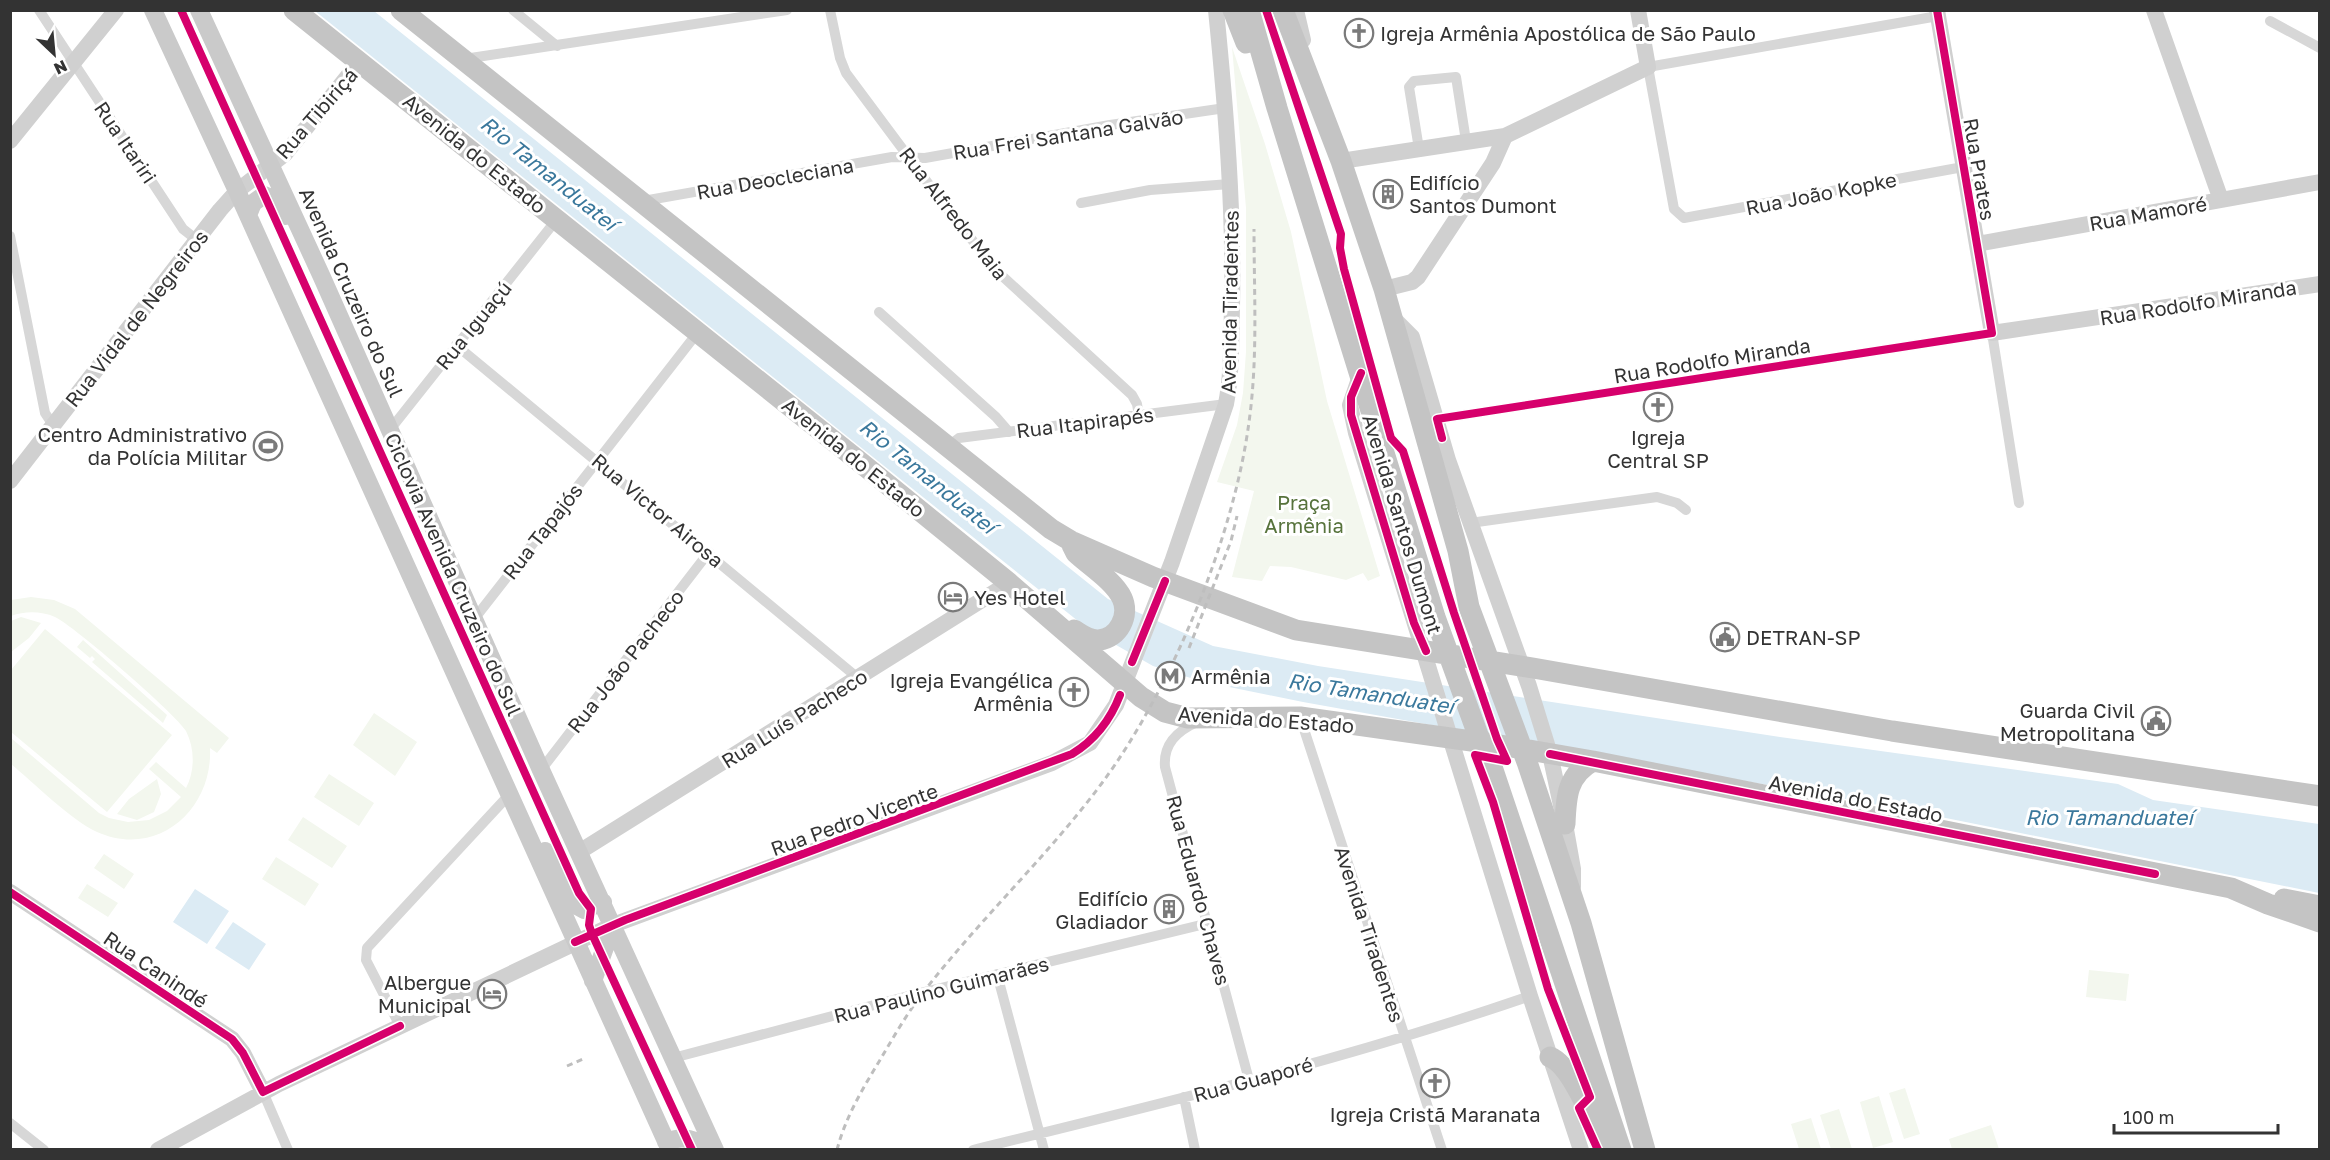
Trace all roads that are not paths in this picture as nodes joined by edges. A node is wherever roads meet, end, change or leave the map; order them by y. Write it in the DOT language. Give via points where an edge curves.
graph roads {
  1 [pos="39,10"];
  2 [pos="116,10"];
  3 [pos="153,10"];
  4 [pos="200,10"];
  5 [pos="294,10"];
  6 [pos="401,10"];
  7 [pos="513,10"];
  8 [pos="787,10"];
  9 [pos="830,10"];
  10 [pos="1216,10"];
  11 [pos="1233,10"];
  12 [pos="1249,10"];
  13 [pos="1283,10"];
  14 [pos="1296,10"];
  15 [pos="1638,10"];
  16 [pos="2154,10"];
  17 [pos="1937,13"];
  18 [pos="2270,21"];
  19 [pos="556,46"];
  20 [pos="2319,48"];
  21 [pos="1300,55"];
  22 [pos="462,60"];
  23 [pos="360,61"];
  24 [pos="74,63"];
  25 [pos="1648,67"];
  26 [pos="1225,108"];
  27 [pos="1277,108"];
  28 [pos="1505,135"];
  29 [pos="10,141"];
  30 [pos="1466,141"];
  31 [pos="1419,149"];
  32 [pos="911,158"];
  33 [pos="1341,161"];
  34 [pos="271,165"];
  35 [pos="1963,167"];
  36 [pos="2319,182"];
  37 [pos="1230,184"];
  38 [pos="237,191"];
  39 [pos="2221,200"];
  40 [pos="640,201"];
  41 [pos="1081,203"];
  42 [pos="248,215"];
  43 [pos="557,219"];
  44 [pos="10,236"];
  45 [pos="197,240"];
  46 [pos="1977,244"];
  47 [pos="321,275"];
  48 [pos="2319,284"];
  49 [pos="1384,289"];
  50 [pos="879,312"];
  51 [pos="1393,318"];
  52 [pos="698,332"];
  53 [pos="1992,333"];
  54 [pos="456,345"];
  55 [pos="1361,373"];
  56 [pos="1226,404"];
  57 [pos="1139,416"];
  58 [pos="1437,419"];
  59 [pos="53,425"];
  60 [pos="389,431"];
  61 [pos="1009,432"];
  62 [pos="947,447"];
  63 [pos="597,460"];
  64 [pos="10,481"];
  65 [pos="2019,503"];
  66 [pos="1686,510"];
  67 [pos="1470,523"];
  68 [pos="1071,541"];
  69 [pos="709,552"];
  70 [pos="1165,581"];
  71 [pos="1009,583"];
  72 [pos="475,618"];
  73 [pos="1055,623"];
  74 [pos="1425,651"];
  75 [pos="1451,655"];
  76 [pos="1488,661"];
  77 [pos="1525,676"];
  78 [pos="858,678"];
  79 [pos="1124,683"];
  80 [pos="1300,717"];
  81 [pos="1205,719"];
  82 [pos="1450,734"];
  83 [pos="1479,738"];
  84 [pos="1521,746"];
  85 [pos="1549,751"];
  86 [pos="1593,761"];
  87 [pos="541,770"];
  88 [pos="509,795"];
  89 [pos="2319,796"];
  90 [pos="1566,824"];
  91 [pos="531,843"];
  92 [pos="579,852"];
  93 [pos="2231,888"];
  94 [pos="10,892"];
  95 [pos="1572,897"];
  96 [pos="603,902"];
  97 [pos="2319,906"];
  98 [pos="2319,922"];
  99 [pos="1209,923"];
  100 [pos="613,925"];
  101 [pos="575,942"];
  102 [pos="997,974"];
  103 [pos="593,981"];
  104 [pos="1530,996"];
  105 [pos="400,1026"];
  106 [pos="1404,1037"];
  107 [pos="1550,1057"];
  108 [pos="673,1058"];
  109 [pos="1249,1080"];
  110 [pos="262,1092"];
  111 [pos="1184,1097"];
  112 [pos="12,1124"];
  113 [pos="1040,1134"];
  114 [pos="668,1146"];
  115 [pos="44,1149"];
  116 [pos="158,1149"];
  117 [pos="288,1149"];
  118 [pos="709,1149"];
  119 [pos="715,1149"];
  120 [pos="973,1149"];
  121 [pos="1044,1149"];
  122 [pos="1195,1149"];
  123 [pos="1442,1149"];
  124 [pos="1581,1149"];
  125 [pos="1607,1149"];
  126 [pos="1620,1149"];
  127 [pos="1645,1149"];
  1 -- 24 [label="street, Rua Itariri"];
  2 -- 24 [label="street"];
  3 -- 38 [label="main road"];
  4 -- 34 [label="main road, Avenida Cruzeiro do Sul"];
  5 -- 23 [label="highway, Avenida do Estado"];
  6 -- 22 [label="highway"];
  7 -- 19 [label="street"];
  8 -- 19 [label="street"];
  9 -- 32 [label="street, Rua Alfredo Maia" via="842,65"];
  10 -- 26 [label="street, Avenida Tiradentes"];
  11 -- 27 [label="highway" via="1265,95"];
  12 -- 27 [label="highway, Avenida Santos Dumont"];
  13 -- 21 [label="highway, Avenida Santos Dumont"];
  14 -- 21 [label="street, Avenida Santos Dumont" via="1303,40"];
  15 -- 25 [label="street"];
  16 -- 39 [label="street"];
  17 -- 25 [label="street"];
  17 -- 35 [label="street, Rua Prates"];
  18 -- 20 [label="street"];
  19 -- 22 [label="street"];
  21 -- 33 [label="highway, Avenida Santos Dumont"];
  22 -- 40 [label="highway"];
  23 -- 34 [label="street, Rua Tibiriçá" via="285,154"];
  23 -- 43 [label="highway, Avenida do Estado"];
  24 -- 29 [label="street"];
  24 -- 45 [label="street, Rua Itariri" via="183,229"];
  25 -- 28 [label="street"];
  25 -- 35 [label="street, Rua João Kopke" via="1674,209 1688,219"];
  26 -- 32 [label="street, Rua Frei Santana Galvão"];
  26 -- 37 [label="street, Avenida Tiradentes"];
  27 -- 55 [label="highway, Avenida Santos Dumont"];
  28 -- 30 [label="street"];
  28 -- 49 [label="street" via="1493,164 1418,277"];
  30 -- 31 [label="street"];
  30 -- 31 [label="street" via="1456,77 1414,81 1409,87"];
  31 -- 33 [label="street"];
  32 -- 40 [label="street, Rua Deocleciana" via="892,157"];
  32 -- 57 [label="street, Rua Alfredo Maia" via="999,273 1132,395"];
  33 -- 49 [label="highway, Avenida Santos Dumont"];
  34 -- 38 [label="street, Rua Vidal de Negreiros"];
  34 -- 47 [label="main road, Avenida Cruzeiro do Sul"];
  35 -- 46 [label="street, Rua Prates"];
  36 -- 39 [label="street, Rua Mamoré"];
  37 -- 41 [label="street" via="1150,190"];
  37 -- 56 [label="street, Avenida Tiradentes" via="1233,279"];
  38 -- 42 [label="main road"];
  38 -- 45 [label="street, Rua Vidal de Negreiros"];
  39 -- 46 [label="street, Rua Mamoré"];
  40 -- 62 [label="highway"];
  42 -- 47 [label="main road" via="260,196 274,199 310,269"];
  42 -- 88 [label="main road"];
  43 -- 52 [label="highway, Avenida do Estado"];
  43 -- 54 [label="street, Rua Iguaçú"];
  44 -- 59 [label="street" via="45,411"];
  45 -- 59 [label="street, Rua Vidal de Negreiros"];
  46 -- 53 [label="street, Rua Prates"];
  47 -- 60 [label="main road, Avenida Cruzeiro do Sul"];
  48 -- 53 [label="street, Rua Rodolfo Miranda"];
  49 -- 51 [label="highway, Avenida Santos Dumont"];
  50 -- 61 [label="street"];
  51 -- 58 [label="street, Avenida Santos Dumont" via="1412,338"];
  51 -- 76 [label="highway, Avenida Santos Dumont" via="1458,551 1469,607"];
  52 -- 63 [label="street, Rua Tapajós"];
  52 -- 71 [label="highway, Avenida do Estado"];
  53 -- 58 [label="street, Rua Rodolfo Miranda"];
  53 -- 65 [label="street, Rua Prates"];
  54 -- 60 [label="street, Rua Iguaçú"];
  54 -- 63 [label="street, Rua Victor Airosa"];
  55 -- 74 [label="street, Avenida Santos Dumont" via="1351,397 1351,415"];
  55 -- 75 [label="highway, Avenida Santos Dumont"];
  56 -- 57 [label="street, Rua Itapirapés"];
  56 -- 70 [label="street, Avenida Tiradentes"];
  57 -- 61 [label="street, Rua Itapirapés"];
  58 -- 67 [label="street, Avenida Santos Dumont"];
  59 -- 64 [label="street, Rua Vidal de Negreiros"];
  60 -- 72 [label="main road, Avenida Cruzeiro do Sul"];
  61 -- 62 [label="street, Rua Itapirapés" via="959,438"];
  62 -- 68 [label="highway"];
  63 -- 69 [label="street, Rua Victor Airosa"];
  63 -- 72 [label="street, Rua Tapajós"];
  66 -- 67 [label="street" via="1657,497"];
  67 -- 77 [label="street, Avenida Santos Dumont"];
  68 -- 70 [label="highway"];
  68 -- 73 [label="highway" via="1076,553 1117,590 1124,604 1121,625 1106,639 1085,638 1062,622"];
  69 -- 78 [label="street, Rua Victor Airosa"];
  69 -- 87 [label="street, Rua João Pacheco"];
  70 -- 74 [label="highway" via="1296,630"];
  70 -- 79 [label="street, Avenida Tiradentes"];
  71 -- 73 [label="highway, Avenida do Estado"];
  71 -- 78 [label="street, Rua Luís Pacheco"];
  72 -- 87 [label="main road, Avenida Cruzeiro do Sul"];
  73 -- 79 [label="highway, Avenida do Estado"];
  74 -- 75 [label="highway"];
  74 -- 82 [label="street, Avenida Santos Dumont"];
  75 -- 76 [label="highway"];
  75 -- 83 [label="highway, Avenida Santos Dumont"];
  76 -- 77 [label="highway"];
  76 -- 84 [label="highway, Avenida Santos Dumont"];
  77 -- 85 [label="street, Avenida Santos Dumont"];
  77 -- 89 [label="highway"];
  78 -- 92 [label="street, Rua Luís Pacheco"];
  79 -- 81 [label="highway, Avenida do Estado" via="1165,712"];
  79 -- 100 [label="street, Rua Pedro Vicente" via="1098,734 1072,754"];
  80 -- 81 [label="highway, Avenida do Estado"];
  80 -- 82 [label="highway, Avenida do Estado"];
  80 -- 106 [label="street, Avenida Tiradentes"];
  81 -- 99 [label="street, Rua Eduardo Chaves" via="1171,740 1164,757"];
  82 -- 83 [label="highway, Avenida do Estado"];
  82 -- 104 [label="street, Avenida Santos Dumont"];
  83 -- 84 [label="highway, Avenida do Estado"];
  83 -- 126 [label="highway, Avenida Santos Dumont"];
  84 -- 85 [label="highway, Avenida do Estado"];
  84 -- 95 [label="highway, Avenida Santos Dumont"];
  85 -- 86 [label="highway, Avenida do Estado"];
  85 -- 90 [label="street, Avenida Santos Dumont"];
  86 -- 90 [label="highway" via="1578,770 1569,784"];
  86 -- 93 [label="highway, Avenida do Estado"];
  87 -- 92 [label="main road, Avenida Cruzeiro do Sul"];
  88 -- 91 [label="main road"];
  88 -- 105 [label="street" via="367,948 366,960"];
  90 -- 95 [label="street, Avenida Santos Dumont" via="1573,869"];
  91 -- 96 [label="main road" via="547,852 579,909 591,909"];
  91 -- 101 [label="main road"];
  92 -- 96 [label="main road, Avenida Cruzeiro do Sul"];
  93 -- 97 [label="highway"];
  93 -- 98 [label="highway, Avenida do Estado"];
  94 -- 110 [label="street, Rua Canindé" via="232,1039"];
  95 -- 127 [label="highway, Avenida Santos Dumont"];
  96 -- 100 [label="main road, Avenida Cruzeiro do Sul"];
  99 -- 102 [label="street, Rua Paulino Guimarães"];
  99 -- 109 [label="street, Rua Eduardo Chaves"];
  100 -- 101 [label="street, Rua Pedro Vicente"];
  100 -- 103 [label="main road"];
  100 -- 108 [label="main road, Avenida Cruzeiro do Sul"];
  101 -- 103 [label="main road"];
  101 -- 105 [label="street, Rua Pedro Vicente"];
  102 -- 108 [label="street, Rua Paulino Guimarães"];
  102 -- 113 [label="street"];
  103 -- 114 [label="main road"];
  104 -- 106 [label="street, Rua Guaporé"];
  104 -- 107 [label="street, Avenida Santos Dumont"];
  105 -- 110 [label="street, Rua Pedro Vicente"];
  106 -- 109 [label="street, Rua Guaporé"];
  106 -- 123 [label="street, Avenida Tiradentes"];
  107 -- 124 [label="street, Avenida Santos Dumont"];
  107 -- 125 [label="highway" via="1568,1075"];
  108 -- 119 [label="main road, Avenida Cruzeiro do Sul"];
  109 -- 111 [label="street, Rua Guaporé"];
  110 -- 116 [label="street, Rua Pedro Vicente"];
  110 -- 117 [label="street, Rua Canindé"];
  111 -- 113 [label="street, Rua Guaporé"];
  111 -- 122 [label="street"];
  112 -- 115 [label="street"];
  113 -- 120 [label="street, Rua Guaporé"];
  113 -- 121 [label="street"];
  114 -- 118 [label="main road" via="687,1138"];
}
